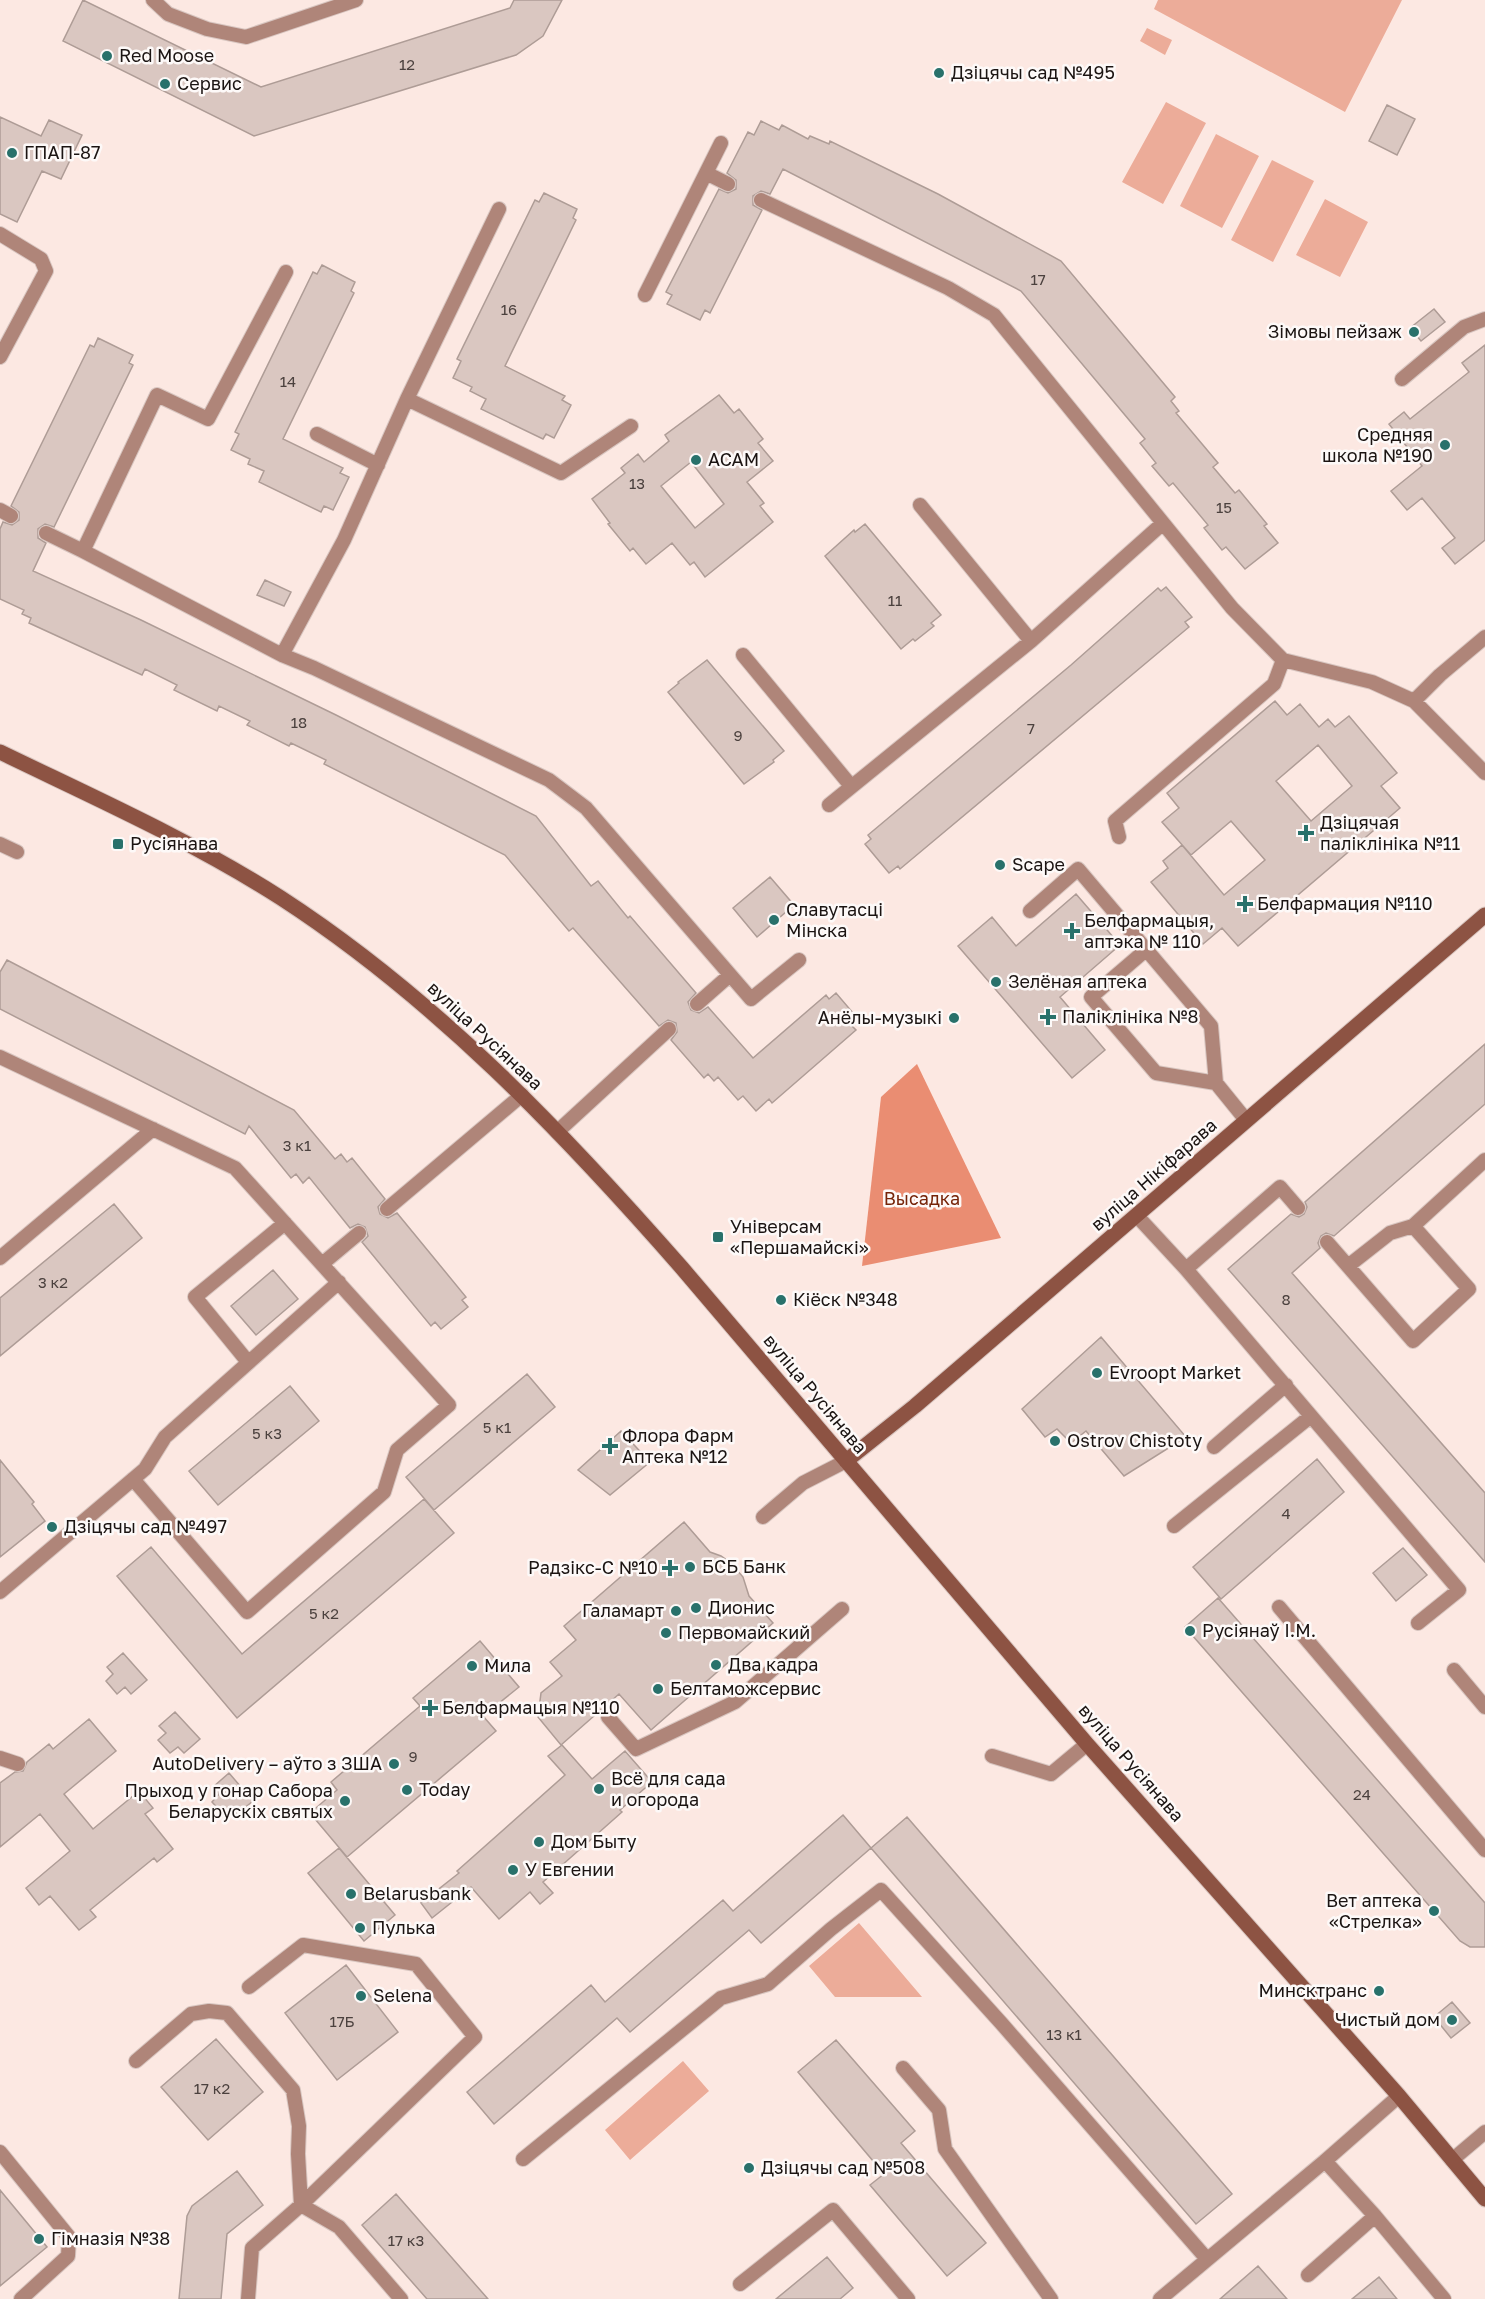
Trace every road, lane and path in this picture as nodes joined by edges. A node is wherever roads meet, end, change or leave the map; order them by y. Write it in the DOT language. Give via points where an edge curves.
graph roads {
  1 [pos="153,0"];
  2 [pos="356,0"];
  3 [pos="721,143"];
  4 [pos="706,173"];
  5 [pos="728,184"];
  6 [pos="761,200"];
  7 [pos="500,209"];
  8 [pos="0,234"];
  9 [pos="286,272"];
  10 [pos="645,295"];
  11 [pos="1485,319"];
  12 [pos="0,357"];
  13 [pos="1402,379"];
  14 [pos="407,399"];
  15 [pos="631,426"];
  16 [pos="317,434"];
  17 [pos="378,465"];
  18 [pos="920,505"];
  19 [pos="1162,524"];
  20 [pos="46,533"];
  21 [pos="83,551"];
  22 [pos="1485,637"];
  23 [pos="1031,641"];
  24 [pos="282,655"];
  25 [pos="743,655"];
  26 [pos="1283,660"];
  27 [pos="1414,701"];
  28 [pos="0,752"];
  29 [pos="1485,773"];
  30 [pos="851,786"];
  31 [pos="829,805"];
  32 [pos="1119,837"];
  33 [pos="0,844"];
  34 [pos="17,852"];
  35 [pos="1030,910"];
  36 [pos="1485,915"];
  37 [pos="1147,949"];
  38 [pos="799,960"];
  39 [pos="730,975"];
  40 [pos="697,1004"];
  41 [pos="669,1029"];
  42 [pos="0,1057"];
  43 [pos="1216,1083"];
  44 [pos="522,1095"];
  45 [pos="1246,1120"];
  46 [pos="153,1129"];
  47 [pos="556,1132"];
  48 [pos="1485,1160"];
  49 [pos="1298,1208"];
  50 [pos="387,1209"];
  51 [pos="1137,1216"];
  52 [pos="285,1223"];
  53 [pos="1413,1226"];
  54 [pos="359,1233"];
  55 [pos="1327,1242"];
  56 [pos="0,1258"];
  57 [pos="322,1264"];
  58 [pos="1348,1266"];
  59 [pos="1186,1269"];
  60 [pos="339,1282"];
  61 [pos="248,1362"];
  62 [pos="1286,1385"];
  63 [pos="1311,1416"];
  64 [pos="1214,1447"];
  65 [pos="846,1461"];
  66 [pos="133,1479"];
  67 [pos="763,1517"];
  68 [pos="1174,1526"];
  69 [pos="0,1592"];
  70 [pos="1279,1607"];
  71 [pos="842,1609"];
  72 [pos="1418,1623"];
  73 [pos="1454,1670"];
  74 [pos="1485,1707"];
  75 [pos="608,1717"];
  76 [pos="1087,1744"];
  77 [pos="992,1756"];
  78 [pos="0,1758"];
  79 [pos="18,1764"];
  80 [pos="1485,1850"];
  81 [pos="249,1987"];
  82 [pos="136,2061"];
  83 [pos="903,2068"];
  84 [pos="1399,2096"];
  85 [pos="1485,2132"];
  86 [pos="0,2152"];
  87 [pos="523,2159"];
  88 [pos="1452,2160"];
  89 [pos="1325,2161"];
  90 [pos="1485,2199"];
  91 [pos="301,2205"];
  92 [pos="1375,2216"];
  93 [pos="1207,2259"];
  94 [pos="1308,2275"];
  95 [pos="740,2284"];
  96 [pos="21,2299"];
  97 [pos="248,2299"];
  98 [pos="401,2299"];
  99 [pos="908,2299"];
  100 [pos="1051,2299"];
  101 [pos="1160,2299"];
  102 [pos="1444,2299"];
  1 -- 2 [label="lane" via="168,14 207,29 246,37"];
  3 -- 4 [label="lane"];
  4 -- 5 [label="lane"];
  4 -- 10 [label="lane"];
  6 -- 19 [label="lane" via="948,288 994,315"];
  7 -- 14 [label="lane"];
  8 -- 12 [label="lane" via="41,260 46,271"];
  9 -- 21 [label="lane" via="208,419 157,395"];
  11 -- 13 [label="lane" via="1464,327"];
  14 -- 15 [label="lane" via="561,473"];
  14 -- 17 [label="lane"];
  16 -- 17 [label="lane"];
  17 -- 24 [label="lane" via="344,540"];
  18 -- 23 [label="lane"];
  19 -- 23 [label="lane"];
  19 -- 26 [label="lane" via="1232,608"];
  20 -- 21 [label="lane"];
  21 -- 24 [label="lane"];
  22 -- 27 [label="lane"];
  23 -- 30 [label="lane"];
  24 -- 39 [label="lane" via="549,780 586,808"];
  25 -- 30 [label="lane"];
  26 -- 27 [label="lane" via="1372,682"];
  26 -- 32 [label="lane" via="1274,684 1115,821"];
  27 -- 29 [label="lane"];
  28 -- 44 [label="main road, вуліца Русіянава" via="164,832 280,897 408,991"];
  30 -- 31 [label="lane"];
  33 -- 34 [label="lane"];
  35 -- 37 [label="lane" via="1078,869"];
  36 -- 45 [label="main road, вуліца Нікіфарава"];
  37 -- 43 [label="lane" via="1211,1026"];
  37 -- 43 [label="lane" via="1091,997 1156,1073"];
  38 -- 39 [label="lane" via="751,999"];
  39 -- 40 [label="lane"];
  41 -- 47 [label="lane"];
  42 -- 46 [label="lane"];
  43 -- 45 [label="lane"];
  44 -- 47 [label="main road, вуліца Русіянава"];
  44 -- 50 [label="lane"];
  45 -- 51 [label="main road, вуліца Нікіфарава"];
  46 -- 52 [label="lane" via="235,1168"];
  46 -- 56 [label="lane"];
  47 -- 65 [label="main road, вуліца Русіянава" via="653,1235"];
  48 -- 53 [label="lane"];
  49 -- 59 [label="lane" via="1280,1187"];
  51 -- 59 [label="lane"];
  51 -- 65 [label="main road, вуліца Нікіфарава"];
  52 -- 57 [label="lane"];
  52 -- 61 [label="lane" via="195,1297"];
  53 -- 58 [label="lane" via="1390,1233"];
  53 -- 58 [label="lane" via="1468,1289 1413,1341"];
  54 -- 57 [label="lane"];
  55 -- 58 [label="lane"];
  57 -- 60 [label="lane"];
  59 -- 62 [label="lane"];
  60 -- 61 [label="lane"];
  60 -- 66 [label="lane" via="449,1405 397,1450 384,1492 247,1612"];
  61 -- 66 [label="lane" via="165,1437 145,1469"];
  62 -- 63 [label="lane"];
  62 -- 64 [label="lane"];
  63 -- 68 [label="lane"];
  63 -- 72 [label="lane" via="1459,1590"];
  65 -- 67 [label="lane" via="803,1483"];
  65 -- 76 [label="main road, вуліца Русіянава"];
  66 -- 69 [label="lane"];
  70 -- 80 [label="lane"];
  71 -- 75 [label="lane" via="735,1702 636,1749"];
  73 -- 74 [label="lane"];
  76 -- 77 [label="lane" via="1051,1774"];
  76 -- 84 [label="main road, вуліца Русіянава"];
  78 -- 79 [label="lane"];
  81 -- 91 [label="lane" via="303,1945 416,1964 475,2037"];
  82 -- 91 [label="lane" via="191,2014 227,2013 293,2090 299,2124"];
  83 -- 100 [label="lane" via="939,2110 945,2150"];
  84 -- 88 [label="main road, вуліца Русіянава"];
  84 -- 89 [label="lane"];
  85 -- 88 [label="lane"];
  86 -- 96 [label="lane" via="69,2236 68,2256"];
  87 -- 93 [label="lane" via="721,1998 768,1984 881,1890"];
  88 -- 90 [label="main road, вуліца Русіянава"];
  89 -- 92 [label="lane"];
  89 -- 93 [label="lane"];
  91 -- 97 [label="lane" via="252,2248"];
  91 -- 98 [label="lane" via="339,2227"];
  92 -- 94 [label="lane"];
  92 -- 102 [label="lane"];
  93 -- 101 [label="lane"];
  95 -- 99 [label="lane" via="833,2210"];
}
